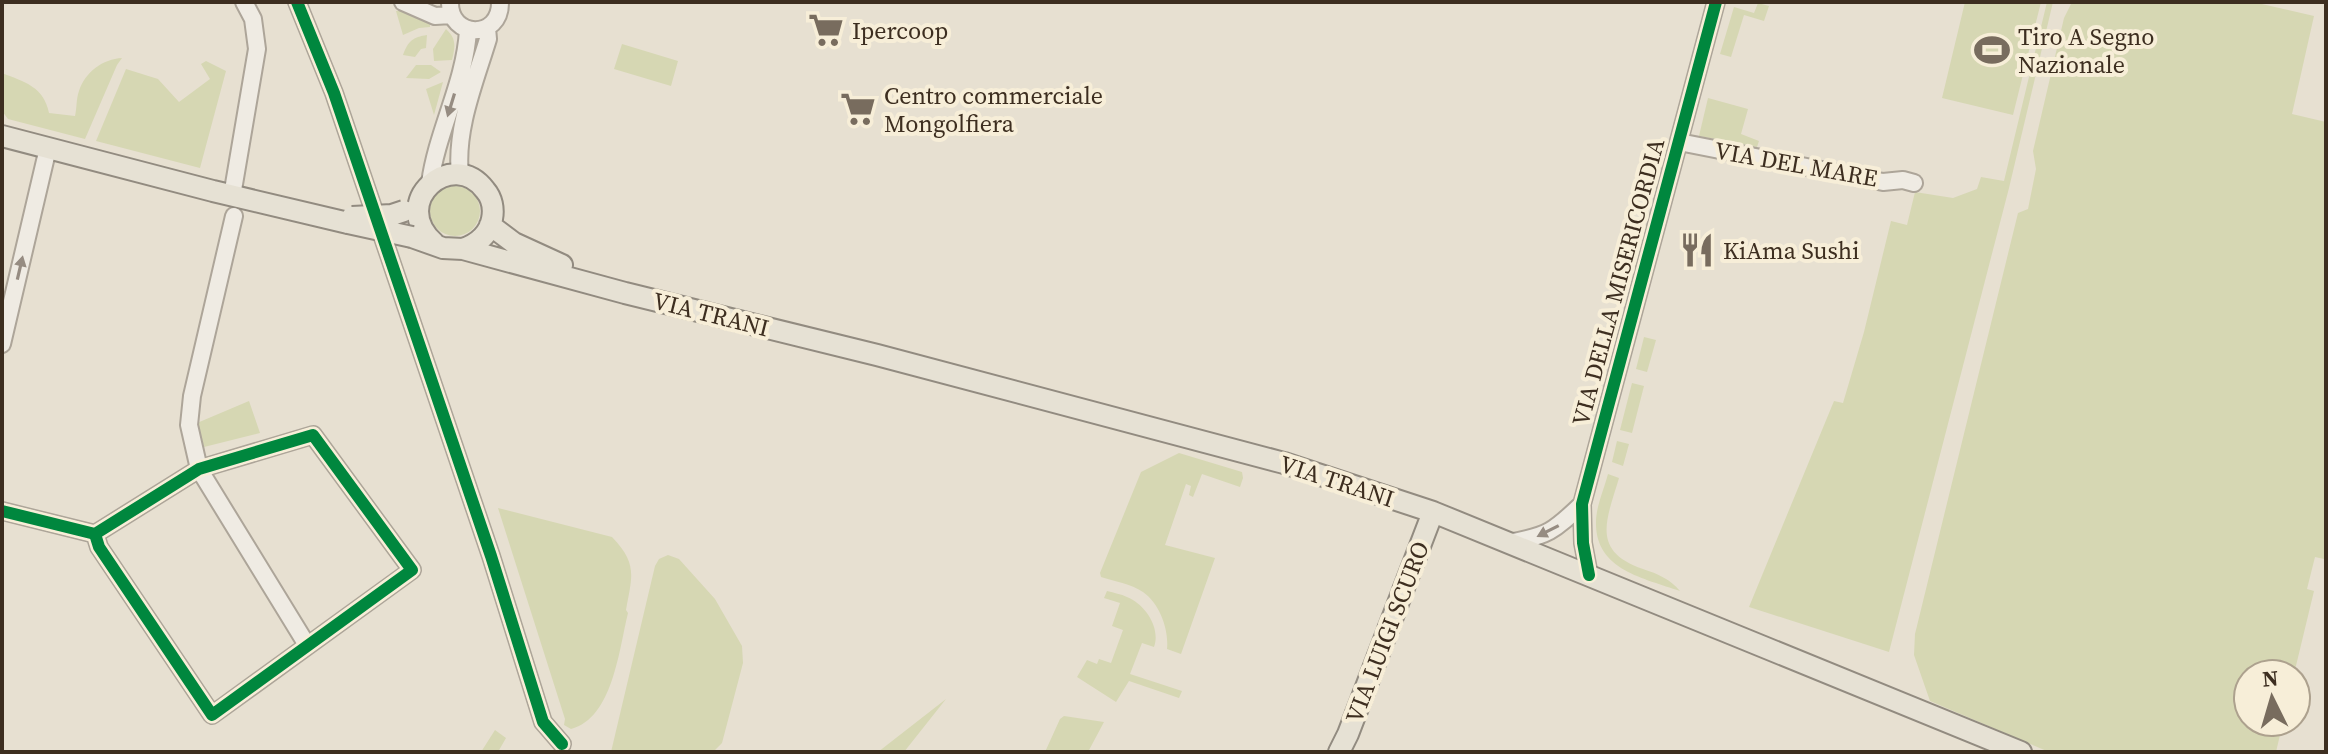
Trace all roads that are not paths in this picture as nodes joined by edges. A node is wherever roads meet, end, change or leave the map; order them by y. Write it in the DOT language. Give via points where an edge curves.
graph roads {
  1 [pos="244,2"];
  2 [pos="297,2"];
  3 [pos="403,2"];
  4 [pos="500,2"];
  5 [pos="1716,2"];
  6 [pos="451,9"];
  7 [pos="487,28"];
  8 [pos="468,30"];
  9 [pos="2,136"];
  10 [pos="1679,142"];
  11 [pos="48,148"];
  12 [pos="460,175"];
  13 [pos="430,183"];
  14 [pos="1914,183"];
  15 [pos="233,206"];
  16 [pos="411,208"];
  17 [pos="341,220"];
  18 [pos="490,225"];
  19 [pos="434,243"];
  20 [pos="463,249"];
  21 [pos="625,293"];
  22 [pos="2,344"];
  23 [pos="199,469"];
  24 [pos="1582,504"];
  25 [pos="2,511"];
  26 [pos="1433,512"];
  27 [pos="95,534"];
  28 [pos="1506,544"];
  29 [pos="1589,575"];
  30 [pos="307,645"];
  31 [pos="562,744"];
  32 [pos="1339,752"];
  33 [pos="2021,752"];
  1 -- 15 [label="street" via="253,19 257,49"];
  2 -- 31 [label="street" via="339,108 543,722"];
  3 -- 6 [label="street" via="435,16"];
  4 -- 7 [label="street" via="498,17"];
  5 -- 10 [label="street, VIA DELLA MISERICORDIA"];
  6 -- 8 [label="street" via="456,22"];
  7 -- 8 [label="street"];
  7 -- 12 [label="street" via="461,133"];
  8 -- 13 [label="street, one-way" via="467,52"];
  9 -- 11 [label="main road, VIA TRANI"];
  10 -- 14 [label="street, VIA DEL MARE" via="1883,182"];
  10 -- 24 [label="street, VIA DELLA MISERICORDIA"];
  11 -- 15 [label="main road, VIA TRANI"];
  22 -- 11 [label="street, one-way"];
  12 -- 13 [label="main road"];
  12 -- 18 [label="main road" via="484,189 492,206"];
  13 -- 16 [label="main road"];
  15 -- 17 [label="main road, VIA TRANI"];
  15 -- 23 [label="street" via="192,396 189,425"];
  16 -- 17 [label="main road, VIA TRANI, bridge"];
  16 -- 19 [label="main road"];
  17 -- 19 [label="main road, VIA TRANI, bridge"];
  18 -- 20 [label="main road" via="480,240"];
  18 -- 21 [label="main road, VIA TRANI" via="514,243"];
  19 -- 20 [label="main road, VIA TRANI"];
  20 -- 21 [label="main road, VIA TRANI"];
  21 -- 26 [label="main road, VIA TRANI" via="1284,463"];
  23 -- 27 [label="street"];
  23 -- 30 [label="street"];
  23 -- 30 [label="street" via="313,435 412,570"];
  24 -- 28 [label="street, one-way" via="1555,530"];
  24 -- 29 [label="street, VIA DELLA MISERICORDIA"];
  25 -- 27 [label="street"];
  26 -- 28 [label="main road, VIA TRANI"];
  26 -- 32 [label="main road, VIA LUIGI SCURO"];
  27 -- 30 [label="street" via="212,715"];
  28 -- 29 [label="main road, VIA TRANI"];
  29 -- 33 [label="main road, VIA TRANI"];
}
